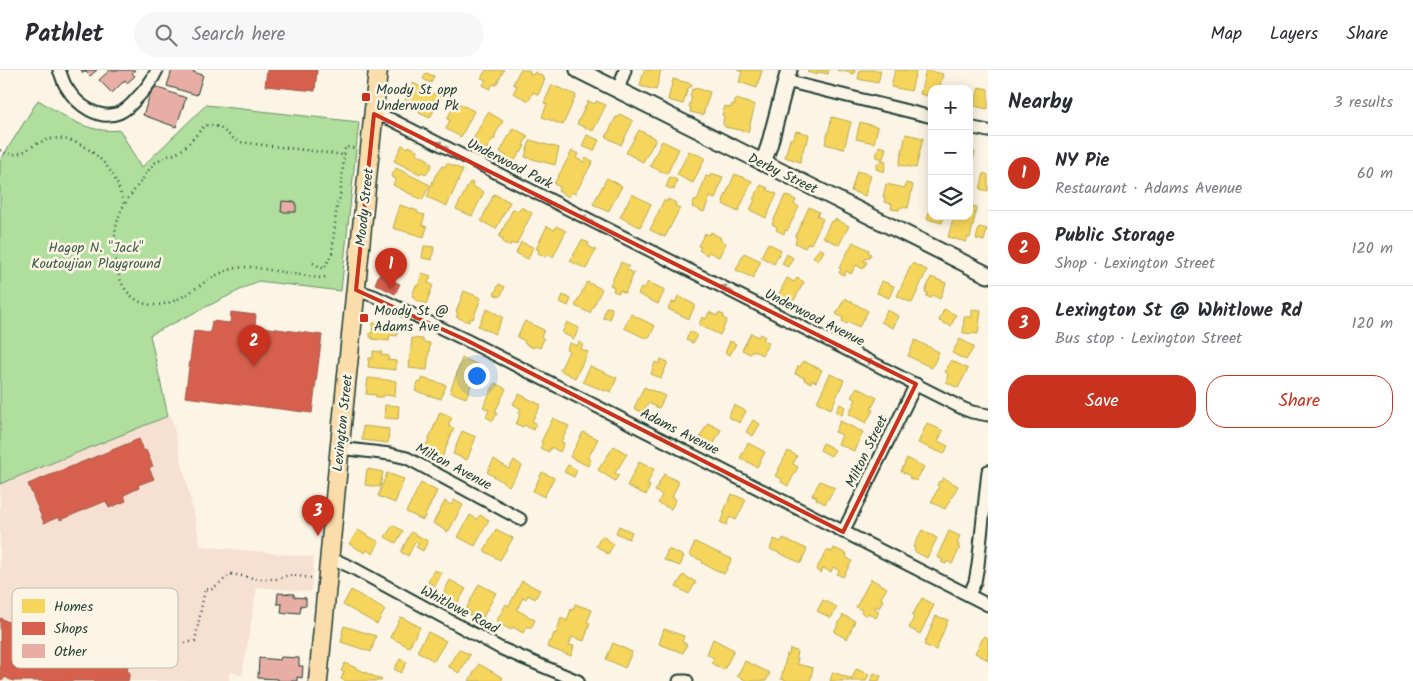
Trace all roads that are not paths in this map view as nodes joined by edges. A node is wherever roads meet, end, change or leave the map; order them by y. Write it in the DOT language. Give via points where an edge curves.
graph roads {
  1 [pos="59,70"];
  2 [pos="157,70"];
  3 [pos="378,70"];
  4 [pos="578,70"];
  5 [pos="625,70"];
  6 [pos="788,76"];
  7 [pos="618,90"];
  8 [pos="374,114"];
  9 [pos="928,116"];
  10 [pos="973,128"];
  11 [pos="988,131"];
  12 [pos="763,163"];
  13 [pos="631,241"];
  14 [pos="988,275"];
  15 [pos="356,290"];
  16 [pos="350,345"];
  17 [pos="916,384"];
  18 [pos="988,416"];
  19 [pos="340,448"];
  20 [pos="988,471"];
  21 [pos="520,519"];
  22 [pos="843,532"];
  23 [pos="329,560"];
  24 [pos="969,595"];
  25 [pos="988,605"];
  26 [pos="318,681"];
  27 [pos="578,681"];
  28 [pos="678,681"];
  29 [pos="687,681"];
  1 -- 2 [label="street" via="67,88 80,103 94,112 110,115 130,106"];
  3 -- 8 [label="main road, Moody Street"];
  4 -- 7 [label="street, Derby Street"];
  5 -- 7 [label="street"];
  6 -- 9 [label="street"];
  6 -- 12 [label="street"];
  7 -- 12 [label="street, Derby Street"];
  13 -- 8 [label="street, Underwood Park, one-way" via="390,119"];
  8 -- 15 [label="main road, Moody Street"];
  10 -- 11 [label="street"];
  12 -- 14 [label="street, Derby Street"];
  17 -- 13 [label="street, Underwood Avenue, one-way"];
  15 -- 16 [label="main road, Moody Street"];
  15 -- 22 [label="street, Adams Avenue" via="466,340"];
  16 -- 19 [label="main road, Lexington Street"];
  17 -- 18 [label="street, Underwood Avenue" via="972,412"];
  17 -- 22 [label="street, Milton Street"];
  19 -- 21 [label="street, Milton Avenue" via="407,458"];
  19 -- 23 [label="main road, Lexington Street"];
  20 -- 24 [label="street" via="978,565"];
  22 -- 24 [label="street, Adams Avenue"];
  23 -- 26 [label="main road, Lexington Street"];
  23 -- 27 [label="street, Whitlowe Road" via="351,567 512,653"];
  24 -- 25 [label="street, Adams Avenue"];
  28 -- 29 [label="street"];
}
